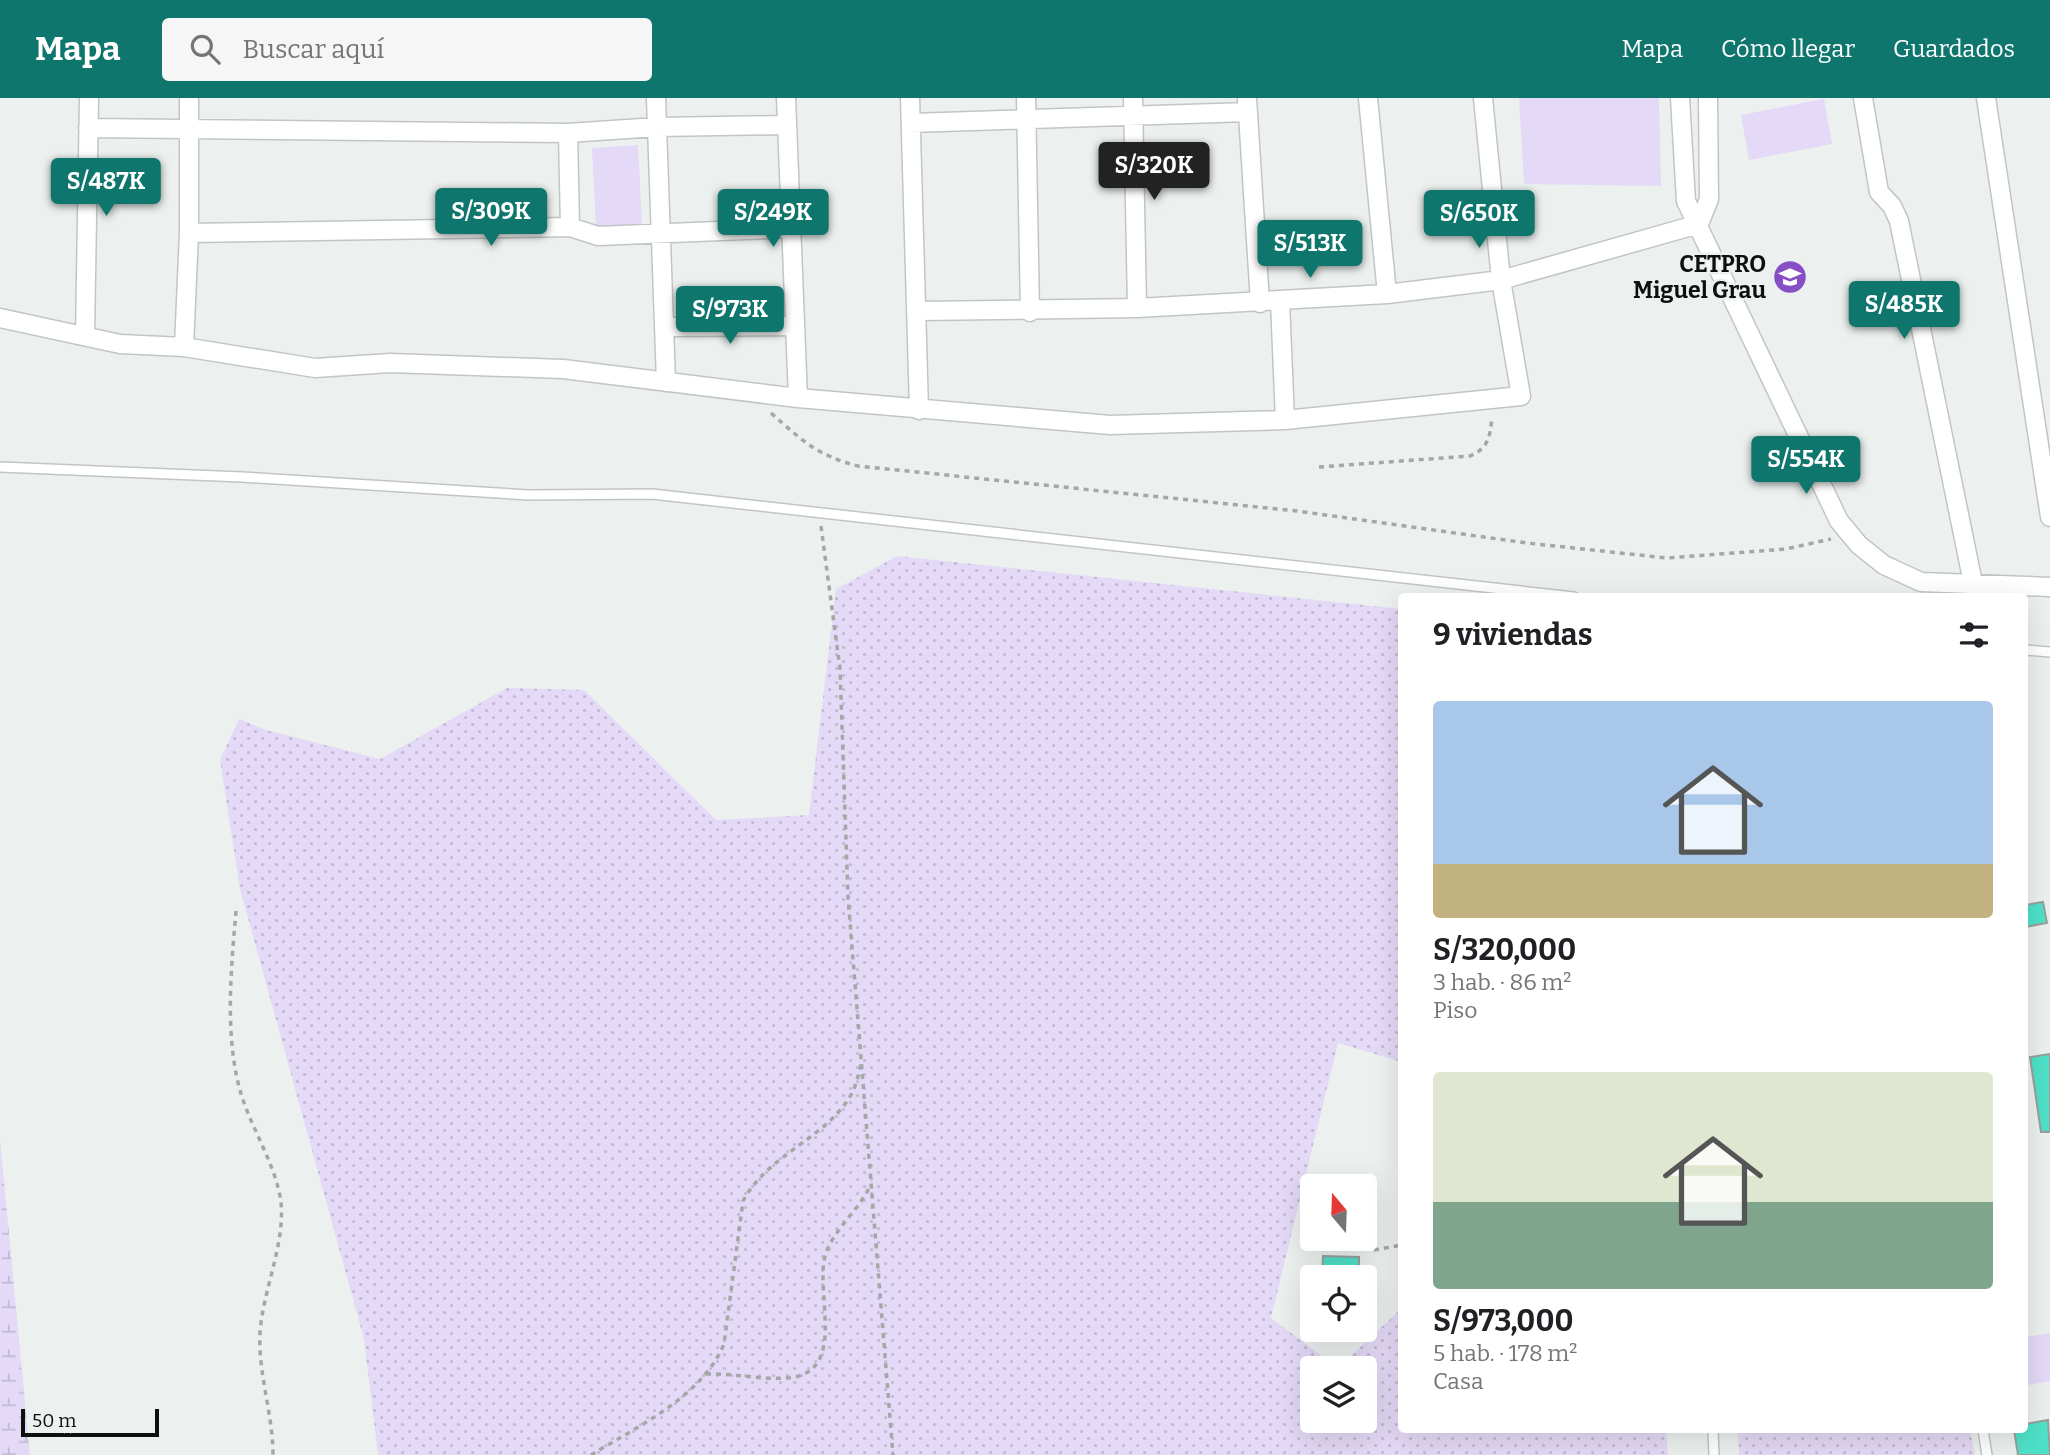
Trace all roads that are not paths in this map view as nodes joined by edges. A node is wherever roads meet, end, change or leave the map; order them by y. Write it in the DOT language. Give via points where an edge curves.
graph roads {
  1 [pos="89,98"];
  2 [pos="190,98"];
  3 [pos="656,98"];
  4 [pos="786,98"];
  5 [pos="910,98"];
  6 [pos="1026,98"];
  7 [pos="1133,98"];
  8 [pos="1368,98"];
  9 [pos="1483,98"];
  10 [pos="1680,98"];
  11 [pos="1708,98"];
  12 [pos="1863,98"];
  13 [pos="1986,98"];
  14 [pos="1247,105"];
  15 [pos="1134,117"];
  16 [pos="1027,120"];
  17 [pos="911,123"];
  18 [pos="787,125"];
  19 [pos="190,127"];
  20 [pos="657,127"];
  21 [pos="88,128"];
  22 [pos="568,133"];
  23 [pos="1699,224"];
  24 [pos="570,227"];
  25 [pos="791,228"];
  26 [pos="662,232"];
  27 [pos="189,233"];
  28 [pos="1501,280"];
  29 [pos="1387,294"];
  30 [pos="1280,301"];
  31 [pos="1260,303"];
  32 [pos="1137,308"];
  33 [pos="919,311"];
  34 [pos="1030,312"];
  35 [pos="0,318"];
  36 [pos="795,326"];
  37 [pos="665,327"];
  38 [pos="85,336"];
  39 [pos="184,347"];
  40 [pos="666,382"];
  41 [pos="798,398"];
  42 [pos="919,410"];
  43 [pos="1284,420"];
  44 [pos="0,467"];
  45 [pos="2050,517"];
  46 [pos="1973,583"];
  47 [pos="2050,587"];
  48 [pos="1538,593"];
  49 [pos="2028,650"];
  50 [pos="2050,652"];
  51 [pos="1713,1433"];
  52 [pos="1983,1433"];
  53 [pos="1714,1455"];
  54 [pos="1987,1455"];
  1 -- 21 [label="street"];
  2 -- 19 [label="street"];
  3 -- 20 [label="street"];
  4 -- 18 [label="street"];
  5 -- 17 [label="street"];
  6 -- 16 [label="street"];
  7 -- 15 [label="street"];
  8 -- 29 [label="street"];
  9 -- 28 [label="street"];
  10 -- 23 [label="street" via="1686,201"];
  11 -- 23 [label="street" via="1709,199"];
  12 -- 46 [label="street" via="1879,192 1899,221"];
  13 -- 45 [label="street"];
  14 -- 15 [label="street"];
  14 -- 31 [label="street"];
  15 -- 16 [label="street"];
  15 -- 32 [label="street"];
  16 -- 17 [label="street"];
  16 -- 34 [label="street"];
  17 -- 33 [label="street"];
  18 -- 20 [label="street"];
  18 -- 25 [label="street"];
  19 -- 21 [label="street"];
  19 -- 22 [label="street"];
  19 -- 27 [label="street"];
  20 -- 22 [label="street"];
  20 -- 26 [label="street"];
  21 -- 38 [label="street"];
  22 -- 24 [label="street"];
  23 -- 28 [label="street"];
  23 -- 46 [label="street" via="1839,521 1884,565 1921,582"];
  24 -- 26 [label="street" via="598,236"];
  24 -- 27 [label="street"];
  25 -- 26 [label="street"];
  25 -- 36 [label="street"];
  26 -- 37 [label="street"];
  27 -- 39 [label="street"];
  28 -- 29 [label="street"];
  28 -- 43 [label="street" via="1521,396"];
  29 -- 30 [label="street"];
  30 -- 31 [label="street"];
  30 -- 43 [label="street"];
  31 -- 32 [label="street"];
  32 -- 34 [label="street"];
  33 -- 34 [label="street"];
  33 -- 42 [label="street"];
  35 -- 38 [label="street"];
  36 -- 37 [label="street"];
  36 -- 41 [label="street"];
  37 -- 40 [label="street"];
  38 -- 39 [label="street" via="120,344"];
  39 -- 40 [label="street" via="315,368 390,362 472,365 563,369"];
  40 -- 41 [label="street"];
  41 -- 42 [label="street"];
  42 -- 43 [label="street" via="1110,425"];
  44 -- 48 [label="lane" via="529,495 652,494"];
  46 -- 47 [label="street"];
  49 -- 50 [label="lane"];
  51 -- 53 [label="lane"];
  52 -- 54 [label="lane"];
}
